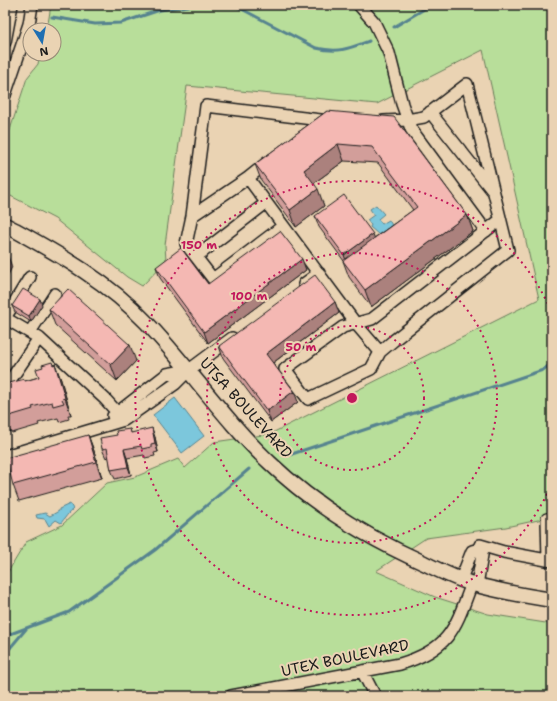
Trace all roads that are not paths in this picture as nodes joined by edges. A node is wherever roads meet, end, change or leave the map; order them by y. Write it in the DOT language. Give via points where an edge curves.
graph roads {
  1 [pos="12,5"];
  2 [pos="32,5"];
  3 [pos="359,5"];
  4 [pos="5,42"];
  5 [pos="5,95"];
  6 [pos="430,112"];
  7 [pos="319,120"];
  8 [pos="407,120"];
  9 [pos="342,121"];
  10 [pos="372,122"];
  11 [pos="308,130"];
  12 [pos="278,154"];
  13 [pos="248,178"];
  14 [pos="494,192"];
  15 [pos="266,203"];
  16 [pos="192,216"];
  17 [pos="500,220"];
  18 [pos="5,225"];
  19 [pos="283,226"];
  20 [pos="486,231"];
  21 [pos="196,257"];
  22 [pos="319,273"];
  23 [pos="30,277"];
  24 [pos="293,292"];
  25 [pos="54,294"];
  26 [pos="5,318"];
  27 [pos="356,324"];
  28 [pos="242,330"];
  29 [pos="34,335"];
  30 [pos="380,352"];
  31 [pos="189,370"];
  32 [pos="9,382"];
  33 [pos="120,416"];
  34 [pos="5,456"];
  35 [pos="552,518"];
  36 [pos="479,549"];
  37 [pos="550,561"];
  38 [pos="470,582"];
  39 [pos="552,600"];
  40 [pos="362,671"];
  41 [pos="231,696"];
  42 [pos="375,696"];
  1 -- 4 [label="street"];
  2 -- 5 [label="street" via="29,24"];
  3 -- 8 [label="street" via="374,22 389,53"];
  6 -- 8 [label="street" via="424,117"];
  6 -- 14 [label="street"];
  6 -- 14 [label="street" via="467,84"];
  7 -- 9 [label="street"];
  7 -- 11 [label="street"];
  7 -- 16 [label="street" via="206,106"];
  8 -- 10 [label="street"];
  8 -- 20 [label="street"];
  12 -- 13 [label="street"];
  13 -- 15 [label="street"];
  13 -- 16 [label="street"];
  14 -- 17 [label="street"];
  15 -- 19 [label="street"];
  15 -- 21 [label="street"];
  16 -- 21 [label="street" via="186,244"];
  17 -- 20 [label="street"];
  17 -- 30 [label="street" via="508,250"];
  18 -- 31 [label="main road, UTSA BOULEVARD" via="81,268 110,289 145,321"];
  19 -- 21 [label="street" via="214,279"];
  19 -- 22 [label="street"];
  20 -- 27 [label="street" via="372,319"];
  22 -- 24 [label="street"];
  22 -- 27 [label="street"];
  23 -- 26 [label="street"];
  25 -- 29 [label="street"];
  26 -- 29 [label="street"];
  27 -- 30 [label="street"];
  27 -- 30 [label="street" via="343,327 285,369 308,399 371,369"];
  28 -- 31 [label="street"];
  29 -- 32 [label="street"];
  29 -- 33 [label="street" via="105,399"];
  31 -- 33 [label="street" via="175,384"];
  31 -- 38 [label="main road, UTSA BOULEVARD" via="234,425 270,463 316,503 348,524 400,552"];
  33 -- 34 [label="street" via="101,428"];
  35 -- 37 [label="street" via="547,519"];
  36 -- 37 [label="street" via="480,545"];
  36 -- 38 [label="street" via="482,555"];
  36 -- 38 [label="street" via="472,551"];
  38 -- 39 [label="main road, UTSA BOULEVARD" via="524,596"];
  38 -- 40 [label="street, UTEX BOULEVARD" via="460,616 449,636 432,651 400,664"];
  40 -- 41 [label="street, UTEX BOULEVARD"];
  40 -- 42 [label="street"];
}
